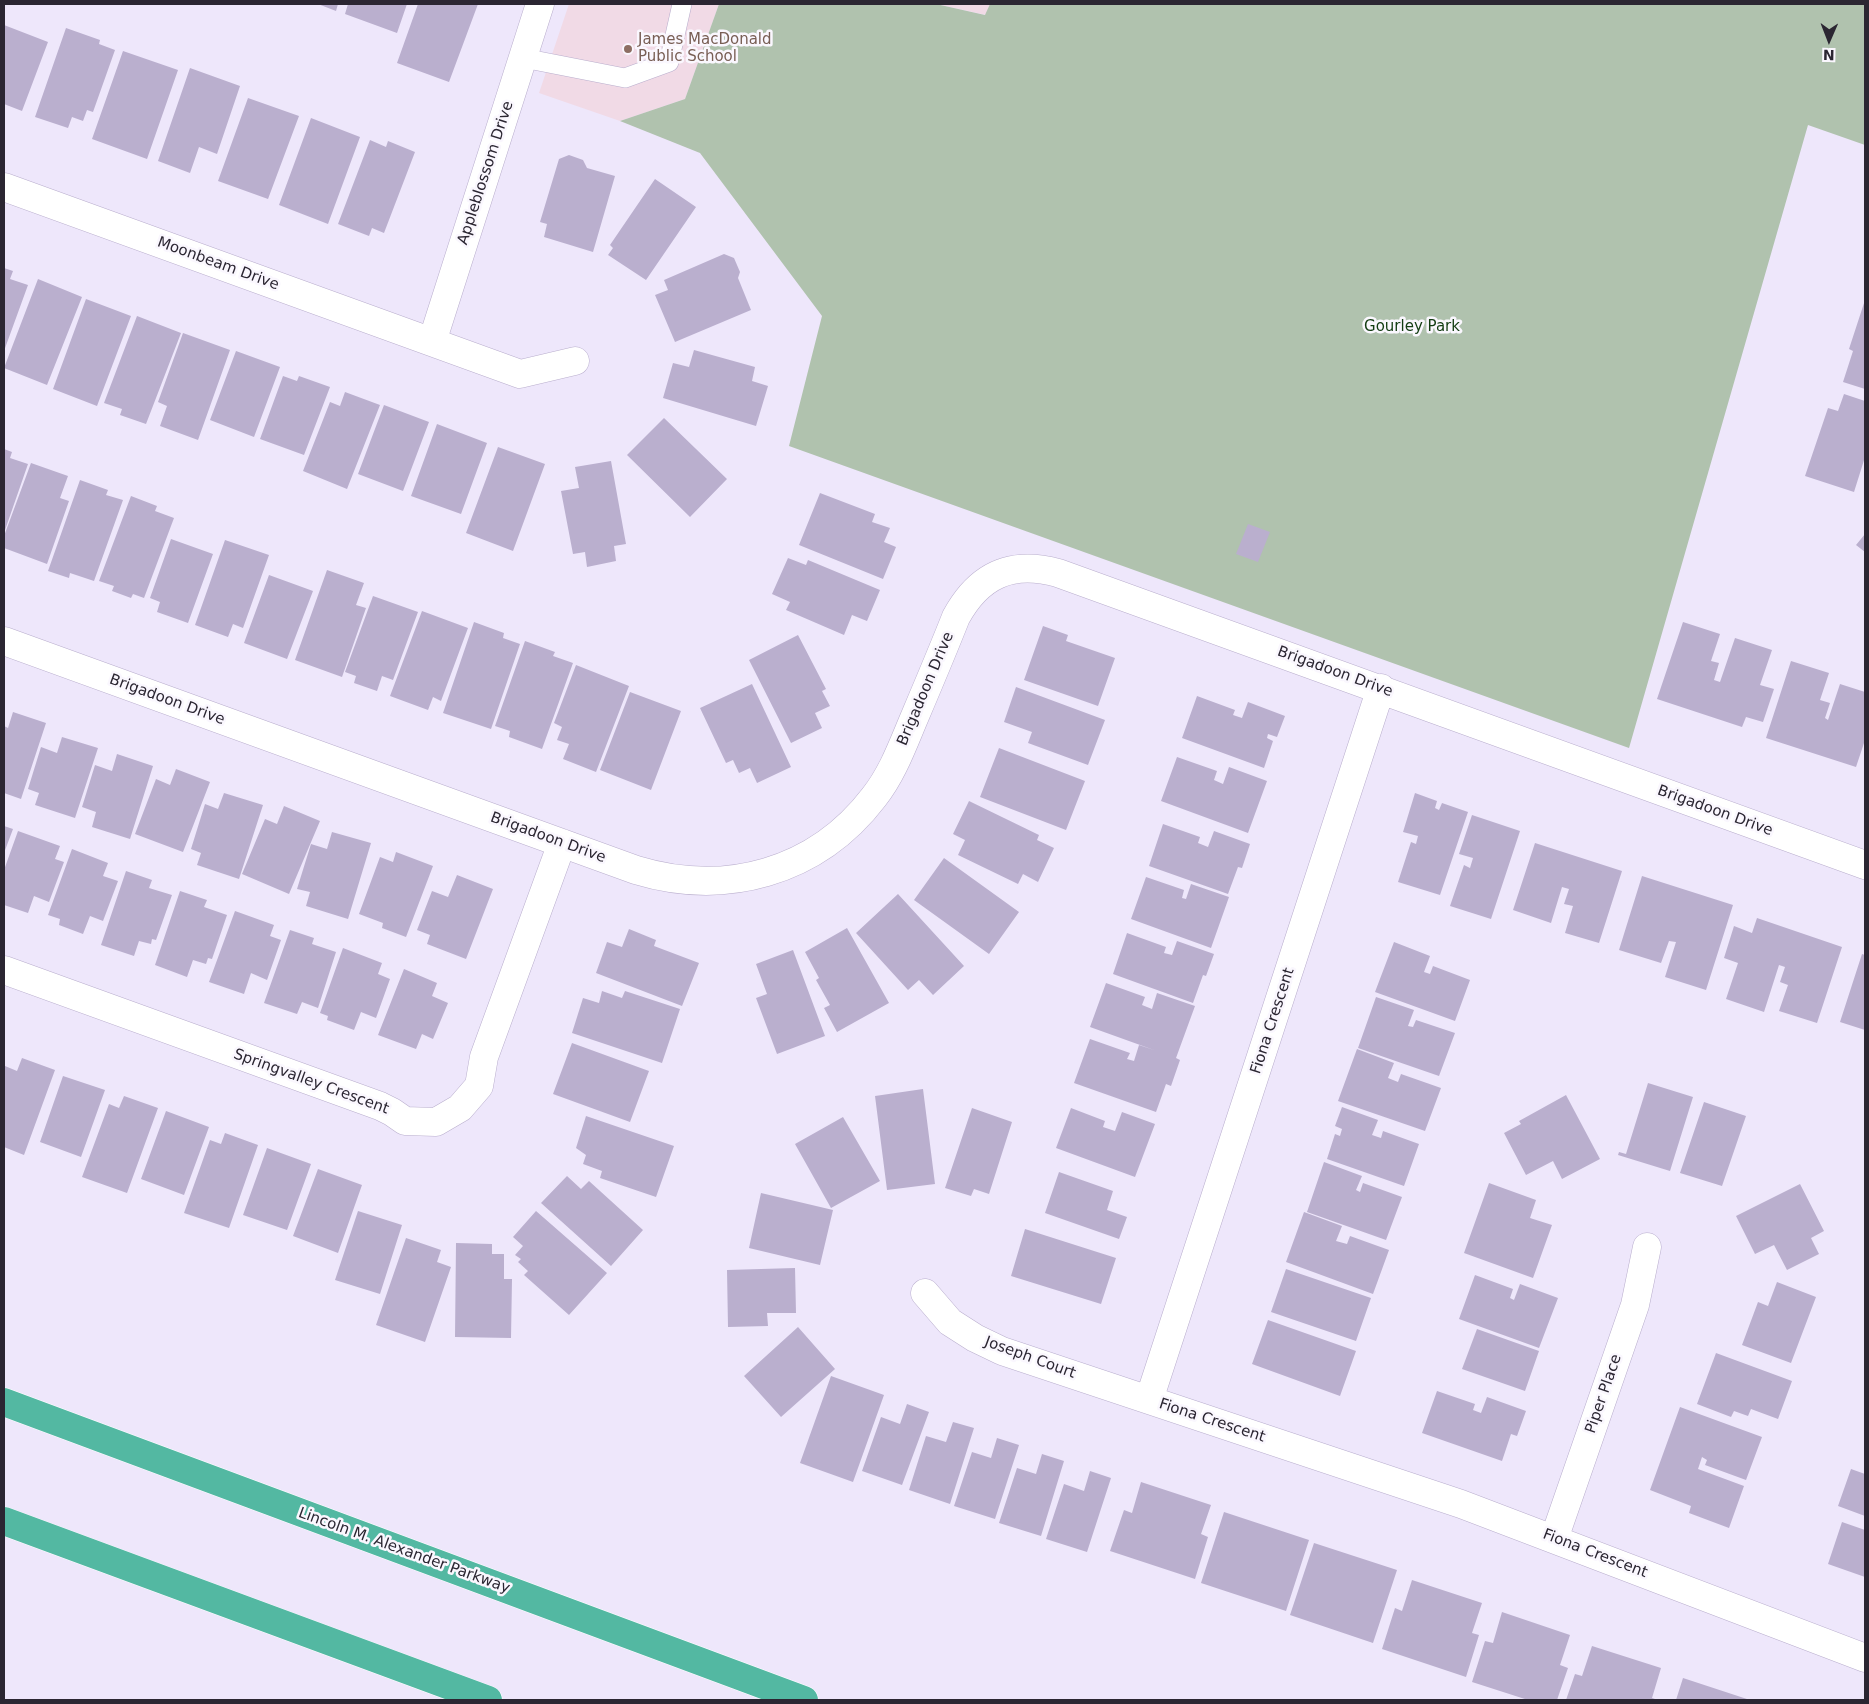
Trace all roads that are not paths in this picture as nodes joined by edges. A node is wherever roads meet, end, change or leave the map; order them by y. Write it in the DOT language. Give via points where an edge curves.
graph roads {
  1 [pos="540,4"];
  2 [pos="682,4"];
  3 [pos="522,58"];
  4 [pos="4,187"];
  5 [pos="432,342"];
  6 [pos="575,361"];
  7 [pos="4,641"];
  8 [pos="1381,688"];
  9 [pos="562,843"];
  10 [pos="1865,864"];
  11 [pos="4,970"];
  12 [pos="1647,1247"];
  13 [pos="925,1293"];
  14 [pos="1150,1400"];
  15 [pos="4,1402"];
  16 [pos="4,1521"];
  17 [pos="1554,1539"];
  18 [pos="1865,1658"];
  19 [pos="488,1700"];
  20 [pos="804,1700"];
  1 -- 3 [label="street, Appleblossom Drive"];
  2 -- 3 [label="lane" via="669,62 625,78"];
  3 -- 5 [label="street, Appleblossom Drive"];
  4 -- 5 [label="street, Moonbeam Drive"];
  5 -- 6 [label="street, Moonbeam Drive" via="520,374"];
  7 -- 9 [label="street, Brigadoon Drive"];
  8 -- 9 [label="street, Brigadoon Drive" via="1058,573 1036,568 1015,569 991,578 969,596 956,618 888,776 859,816 820,848 773,871 730,880 696,882 654,876"];
  8 -- 10 [label="street, Brigadoon Drive"];
  8 -- 14 [label="street, Fiona Crescent"];
  9 -- 11 [label="street, Springvalley Crescent" via="484,1057 479,1086 460,1108 436,1122 405,1121 380,1106"];
  12 -- 17 [label="street, Piper Place" via="1635,1305"];
  13 -- 14 [label="street, Joseph Court" via="950,1322 984,1343"];
  14 -- 17 [label="street, Fiona Crescent" via="1461,1504"];
  15 -- 20 [label="highway, Lincoln M. Alexander Parkway"];
  16 -- 19 [label="highway"];
  17 -- 18 [label="street, Fiona Crescent"];
}
